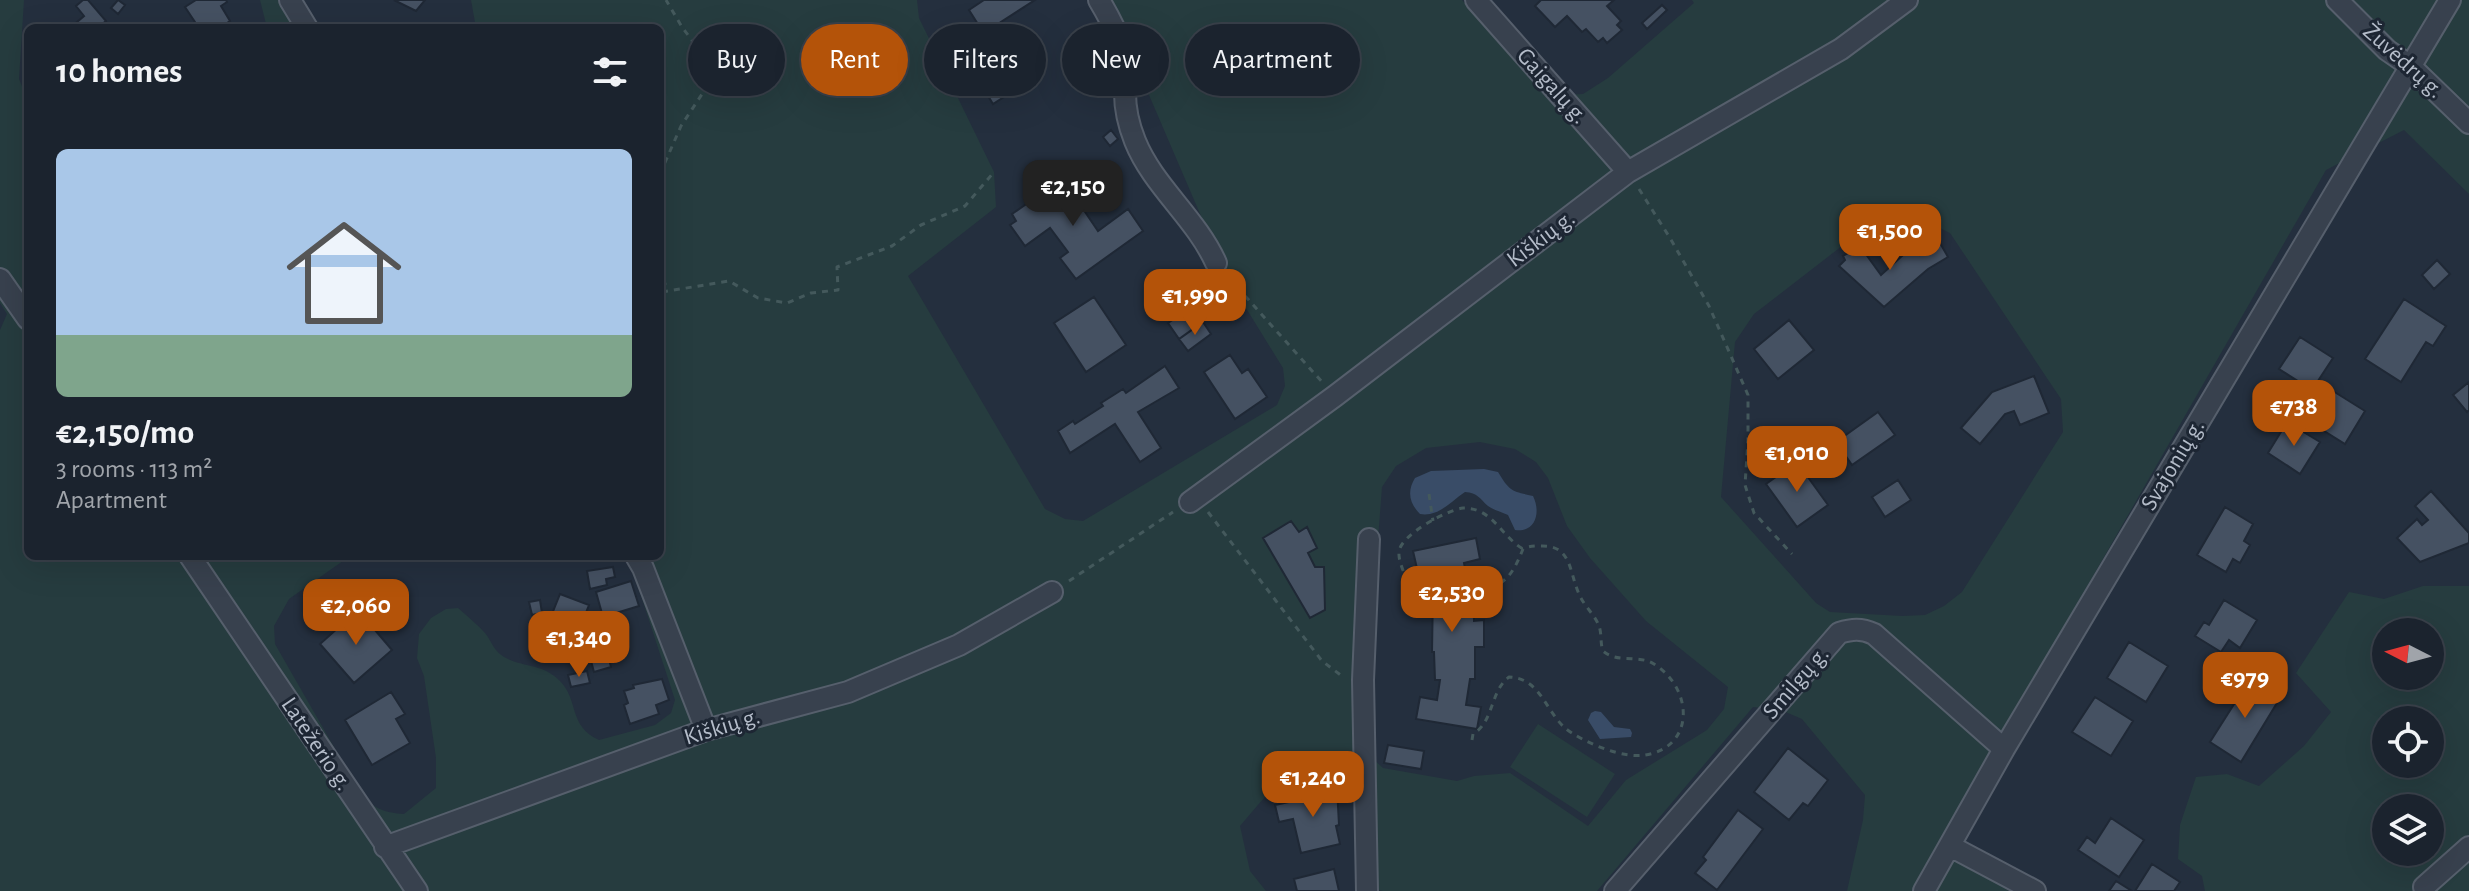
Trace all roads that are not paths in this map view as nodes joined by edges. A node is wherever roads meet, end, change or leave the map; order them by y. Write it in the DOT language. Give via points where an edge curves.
graph roads {
  1 [pos="290,0"];
  2 [pos="1099,0"];
  3 [pos="1476,0"];
  4 [pos="1907,0"];
  5 [pos="2337,0"];
  6 [pos="2450,0"];
  7 [pos="305,24"];
  8 [pos="2410,66"];
  9 [pos="2469,123"];
  10 [pos="1628,172"];
  11 [pos="1216,263"];
  12 [pos="0,279"];
  13 [pos="24,313"];
  14 [pos="1193,499"];
  15 [pos="1369,539"];
  16 [pos="193,560"];
  17 [pos="638,560"];
  18 [pos="1052,592"];
  19 [pos="706,730"];
  20 [pos="2004,749"];
  21 [pos="1950,846"];
  22 [pos="385,847"];
  23 [pos="2469,847"];
  24 [pos="2424,887"];
  25 [pos="417,891"];
  26 [pos="1367,891"];
  27 [pos="1615,891"];
  28 [pos="1924,891"];
  29 [pos="2035,891"];
  1 -- 7 [label="street"];
  2 -- 11 [label="street" via="1125,57 1124,90 1135,141"];
  3 -- 10 [label="street, Gaigalų g."];
  4 -- 10 [label="street, Kiškių g." via="1841,49"];
  5 -- 8 [label="street, Žuvėdrų g."];
  6 -- 8 [label="street, Svajonių g."];
  8 -- 9 [label="street, Žuvėdrų g."];
  8 -- 20 [label="street, Svajonių g."];
  10 -- 14 [label="street, Kiškių g."];
  12 -- 13 [label="street"];
  15 -- 26 [label="street" via="1363,680"];
  16 -- 22 [label="street, Latežerio g."];
  17 -- 19 [label="street"];
  18 -- 19 [label="street, Kiškių g." via="959,645 848,692"];
  19 -- 22 [label="street, Kiškių g."];
  20 -- 21 [label="street, Svajonių g."];
  20 -- 27 [label="street, Smilgų g." via="1874,634 1864,629 1839,633"];
  21 -- 28 [label="street, Svajonių g."];
  21 -- 29 [label="street"];
  22 -- 25 [label="street, Latežerio g."];
  23 -- 24 [label="street"];
}
